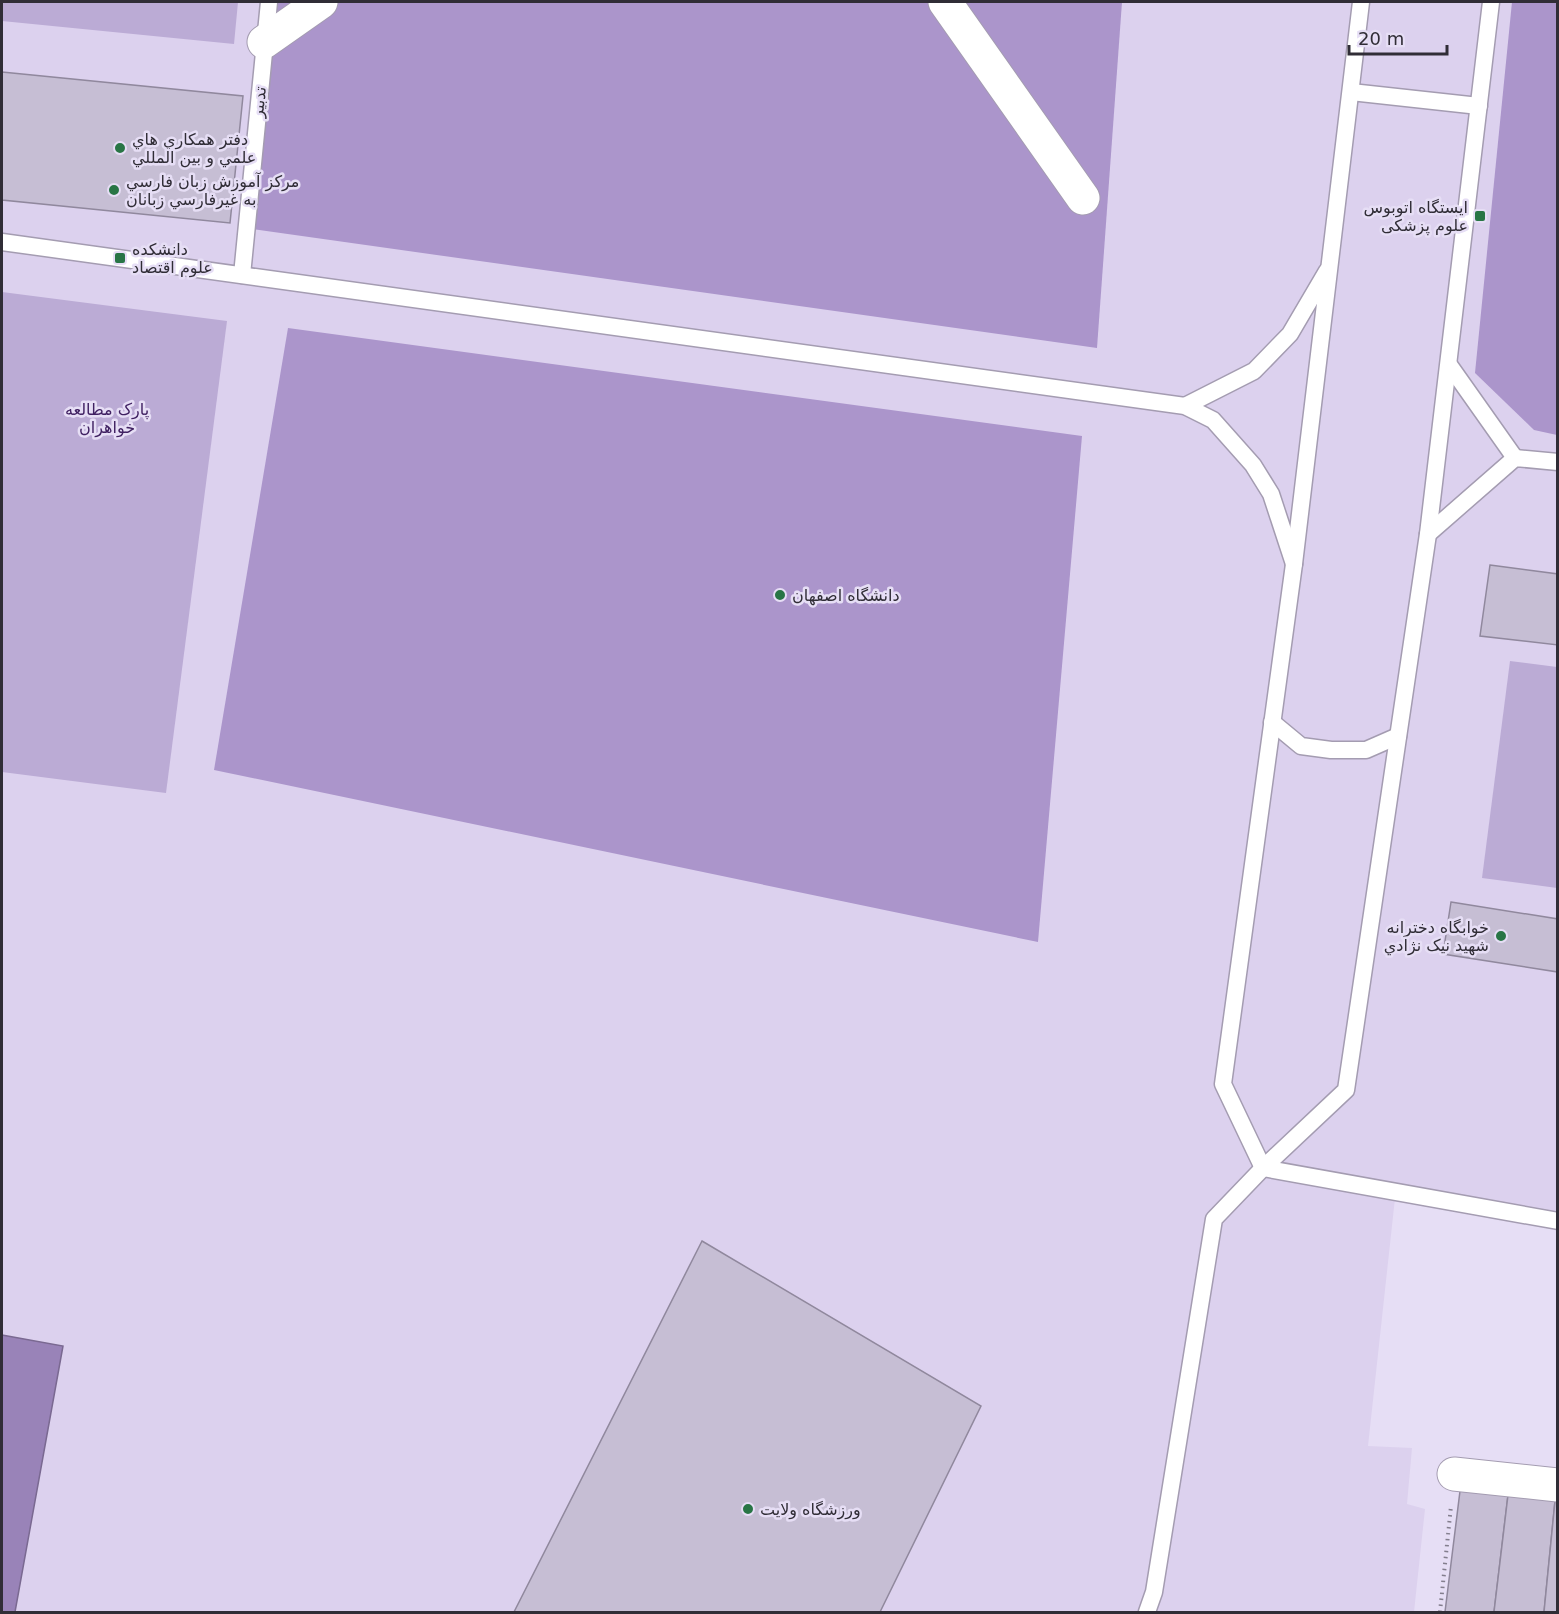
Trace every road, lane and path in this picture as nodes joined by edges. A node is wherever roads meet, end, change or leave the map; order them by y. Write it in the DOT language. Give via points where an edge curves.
graph roads {
  1 [pos="269,2"];
  2 [pos="321,2"];
  3 [pos="945,2"];
  4 [pos="1361,2"];
  5 [pos="1491,2"];
  6 [pos="264,42"];
  7 [pos="1351,92"];
  8 [pos="1479,106"];
  9 [pos="1083,198"];
  10 [pos="2,242"];
  11 [pos="1330,265"];
  12 [pos="242,275"];
  13 [pos="1449,366"];
  14 [pos="1185,406"];
  15 [pos="1515,458"];
  16 [pos="1557,462"];
  17 [pos="1428,534"];
  18 [pos="1294,564"];
  19 [pos="1272,722"];
  20 [pos="1398,736"];
  21 [pos="1263,1168"];
  22 [pos="1557,1221"];
  23 [pos="1454,1474"];
  24 [pos="1557,1485"];
  25 [pos="1147,1612"];
  26 [pos="1440,1612"];
  1 -- 6 [label="lane, تدبیر"];
  2 -- 6 [label="street"];
  3 -- 9 [label="street"];
  4 -- 7 [label="lane"];
  5 -- 8 [label="lane"];
  6 -- 12 [label="lane, تدبیر"];
  7 -- 8 [label="lane"];
  7 -- 11 [label="lane"];
  8 -- 13 [label="lane"];
  10 -- 12 [label="lane"];
  11 -- 14 [label="lane" via="1290,334 1254,371"];
  11 -- 18 [label="lane"];
  12 -- 14 [label="lane"];
  13 -- 15 [label="lane"];
  13 -- 17 [label="lane"];
  14 -- 18 [label="lane" via="1213,420 1253,465 1271,494"];
  15 -- 16 [label="lane"];
  15 -- 17 [label="lane"];
  17 -- 20 [label="lane"];
  18 -- 19 [label="lane"];
  19 -- 20 [label="lane" via="1302,746 1331,750 1366,750"];
  19 -- 21 [label="lane" via="1223,1084"];
  20 -- 21 [label="lane" via="1346,1090"];
  21 -- 22 [label="lane"];
  21 -- 25 [label="lane" via="1214,1219 1154,1592"];
  23 -- 24 [label="street"];
  23 -- 26 [label="path"];
}
